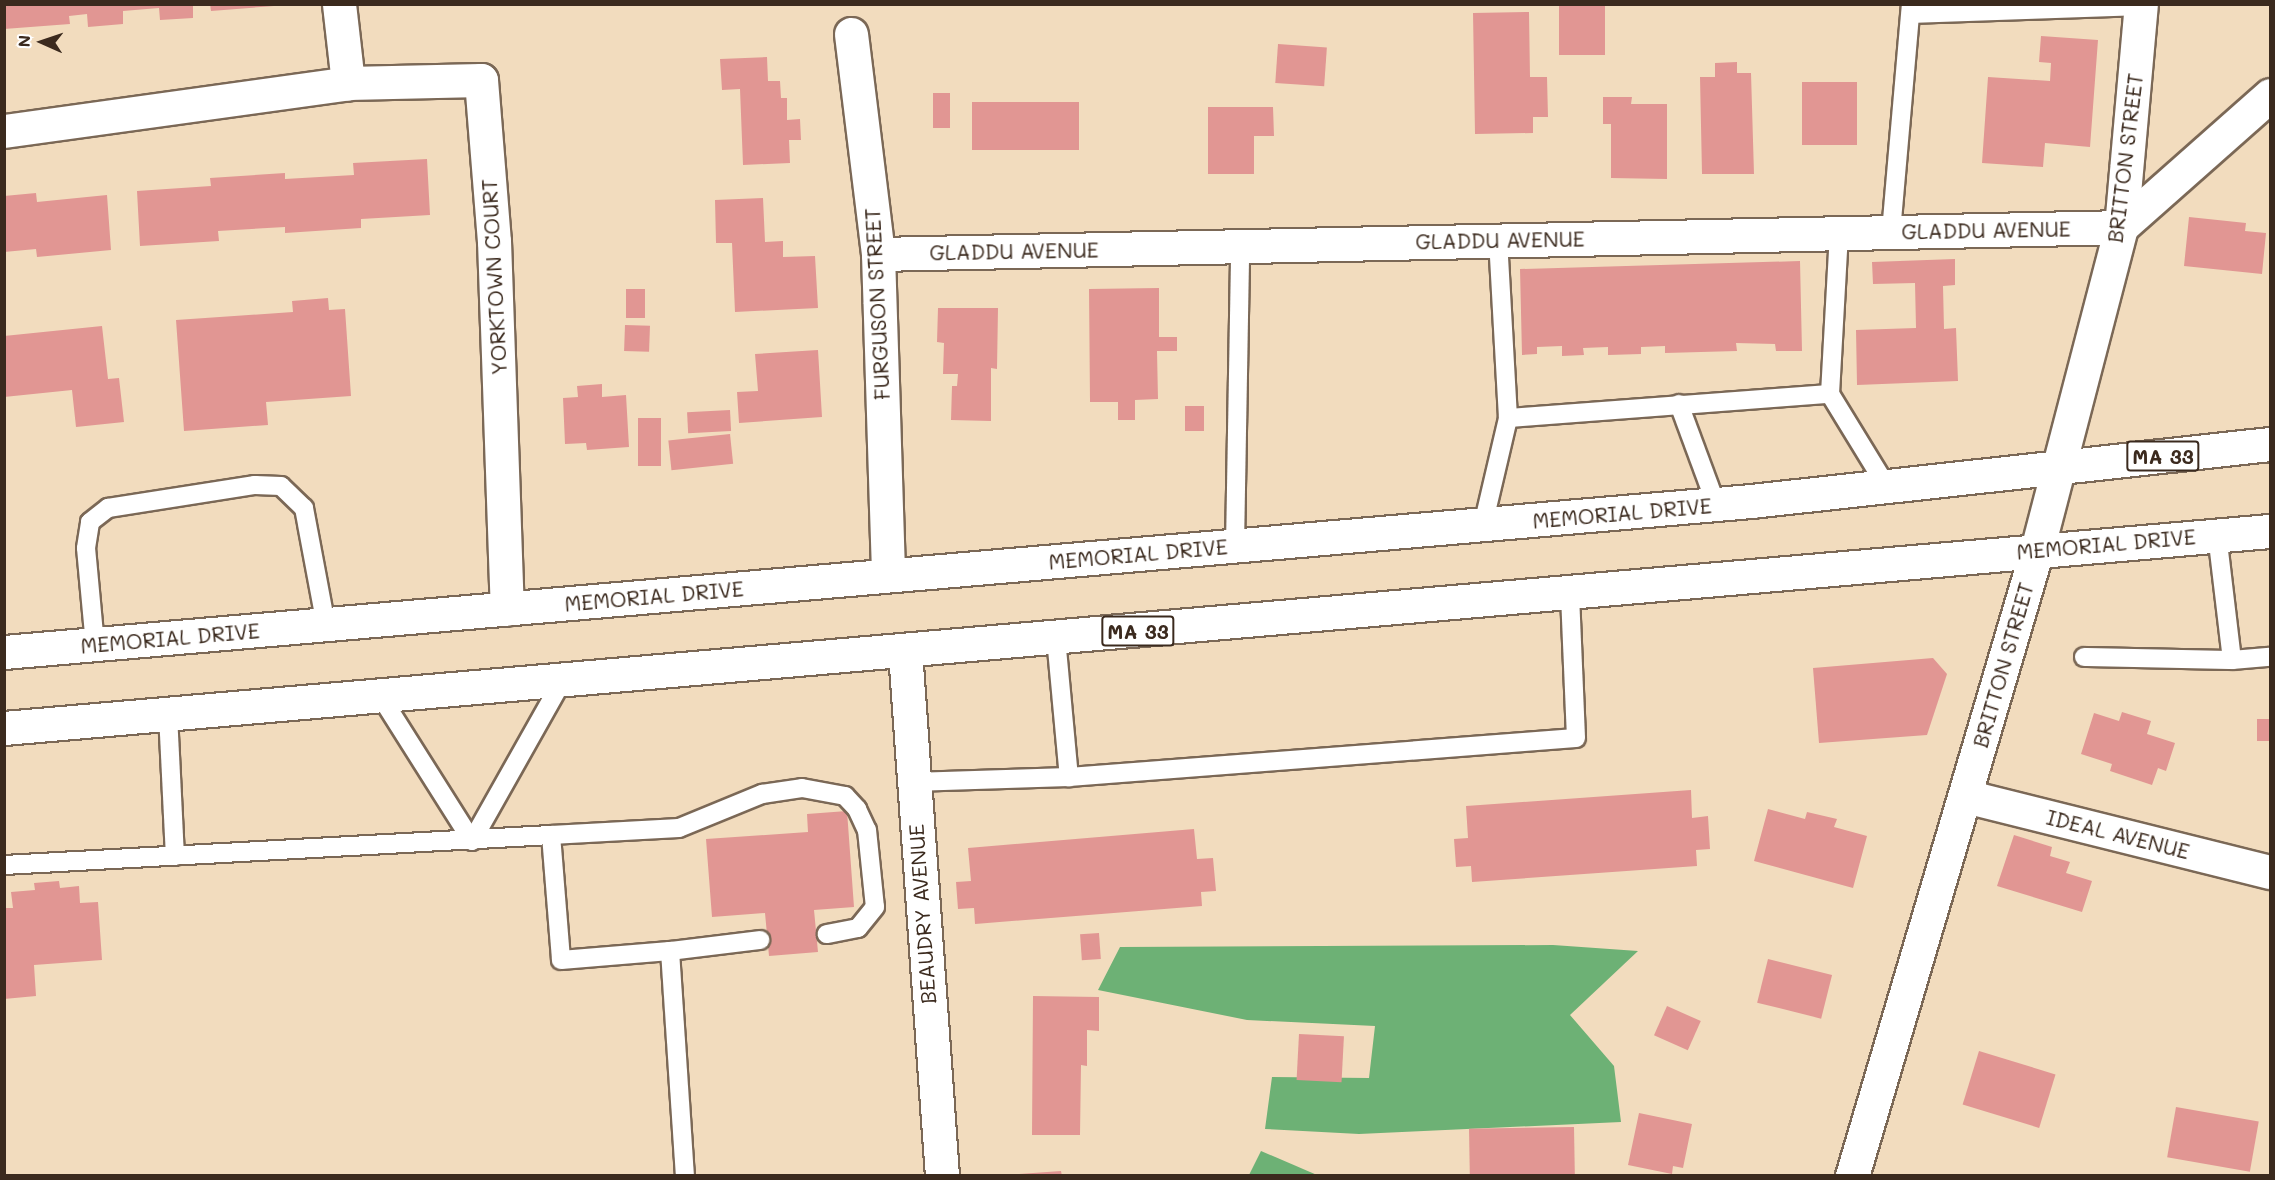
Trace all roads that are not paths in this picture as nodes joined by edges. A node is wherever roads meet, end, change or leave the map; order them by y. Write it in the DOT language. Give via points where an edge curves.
graph roads {
  1 [pos="339,4"];
  2 [pos="2141,5"];
  3 [pos="1911,9"];
  4 [pos="851,34"];
  5 [pos="348,83"];
  6 [pos="2271,95"];
  7 [pos="4,131"];
  8 [pos="2121,227"];
  9 [pos="1891,232"];
  10 [pos="1839,233"];
  11 [pos="1498,240"];
  12 [pos="1240,246"];
  13 [pos="878,254"];
  14 [pos="1830,394"];
  15 [pos="1679,404"];
  16 [pos="1508,418"];
  17 [pos="2271,444"];
  18 [pos="2056,469"];
  19 [pos="1887,487"];
  20 [pos="1716,504"];
  21 [pos="1483,525"];
  22 [pos="2271,531"];
  23 [pos="2217,535"];
  24 [pos="1235,546"];
  25 [pos="2037,549"];
  26 [pos="888,575"];
  27 [pos="1570,594"];
  28 [pos="507,609"];
  29 [pos="326,625"];
  30 [pos="1056,638"];
  31 [pos="94,645"];
  32 [pos="905,651"];
  33 [pos="4,652"];
  34 [pos="2084,657"];
  35 [pos="2271,657"];
  36 [pos="2232,660"];
  37 [pos="562,681"];
  38 [pos="381,696"];
  39 [pos="168,714"];
  40 [pos="4,728"];
  41 [pos="1069,777"];
  42 [pos="912,782"];
  43 [pos="1965,796"];
  44 [pos="550,835"];
  45 [pos="472,842"];
  46 [pos="175,856"];
  47 [pos="4,865"];
  48 [pos="2271,872"];
  49 [pos="827,934"];
  50 [pos="760,940"];
  51 [pos="670,951"];
  52 [pos="685,1176"];
  53 [pos="942,1176"];
  54 [pos="1852,1176"];
  1 -- 5 [label="street"];
  2 -- 3 [label="lane"];
  2 -- 8 [label="street, BRITTON STREET"];
  3 -- 9 [label="lane"];
  4 -- 13 [label="street, FURGUSON STREET"];
  5 -- 7 [label="street, YORKTOWN COURT"];
  5 -- 28 [label="street, YORKTOWN COURT" via="482,80 494,241"];
  6 -- 8 [label="street"];
  8 -- 9 [label="street, GLADDU AVENUE"];
  8 -- 18 [label="street, BRITTON STREET"];
  9 -- 10 [label="street, GLADDU AVENUE"];
  10 -- 11 [label="street, GLADDU AVENUE"];
  10 -- 14 [label="lane"];
  11 -- 12 [label="street, GLADDU AVENUE"];
  11 -- 16 [label="lane"];
  12 -- 13 [label="street, GLADDU AVENUE"];
  12 -- 24 [label="lane"];
  13 -- 26 [label="street, FURGUSON STREET"];
  14 -- 15 [label="lane"];
  14 -- 19 [label="lane"];
  15 -- 16 [label="lane"];
  15 -- 20 [label="lane"];
  16 -- 21 [label="lane"];
  17 -- 18 [label="street, MEMORIAL DRIVE / MA 33"];
  18 -- 19 [label="street, MEMORIAL DRIVE / MA 33"];
  18 -- 25 [label="street, BRITTON STREET"];
  19 -- 20 [label="street, MEMORIAL DRIVE / MA 33"];
  20 -- 21 [label="street, MEMORIAL DRIVE / MA 33"];
  21 -- 24 [label="street, MEMORIAL DRIVE / MA 33"];
  22 -- 23 [label="street, MEMORIAL DRIVE / MA 33"];
  23 -- 25 [label="street, MEMORIAL DRIVE / MA 33"];
  23 -- 36 [label="lane"];
  24 -- 26 [label="street, MEMORIAL DRIVE / MA 33"];
  25 -- 27 [label="street, MEMORIAL DRIVE / MA 33"];
  25 -- 43 [label="street, BRITTON STREET"];
  26 -- 28 [label="street, MEMORIAL DRIVE / MA 33"];
  27 -- 30 [label="street, MEMORIAL DRIVE / MA 33"];
  27 -- 41 [label="lane" via="1576,738"];
  28 -- 29 [label="street, MEMORIAL DRIVE / MA 33"];
  29 -- 31 [label="street, MEMORIAL DRIVE / MA 33"];
  29 -- 31 [label="lane" via="304,508 280,486 255,485 108,508 90,522 86,548"];
  30 -- 32 [label="street, MEMORIAL DRIVE / MA 33"];
  30 -- 41 [label="lane"];
  31 -- 33 [label="street, MEMORIAL DRIVE / MA 33"];
  32 -- 37 [label="street, MEMORIAL DRIVE / MA 33"];
  32 -- 42 [label="street, BEAUDRY AVENUE"];
  34 -- 36 [label="lane"];
  35 -- 36 [label="lane"];
  37 -- 38 [label="street, MEMORIAL DRIVE / MA 33"];
  37 -- 45 [label="lane"];
  38 -- 39 [label="street, MEMORIAL DRIVE / MA 33"];
  38 -- 45 [label="lane"];
  39 -- 40 [label="street, MEMORIAL DRIVE / MA 33"];
  39 -- 46 [label="lane"];
  41 -- 42 [label="lane"];
  42 -- 53 [label="street, BEAUDRY AVENUE"];
  43 -- 48 [label="street, IDEAL AVENUE"];
  43 -- 54 [label="street, BRITTON STREET"];
  44 -- 45 [label="lane"];
  44 -- 49 [label="lane" via="679,828 762,794 802,788 845,796 857,809 867,830 875,907 858,928"];
  44 -- 51 [label="lane" via="561,960"];
  45 -- 46 [label="lane"];
  46 -- 47 [label="lane"];
  50 -- 51 [label="lane"];
  51 -- 52 [label="lane"];
}
